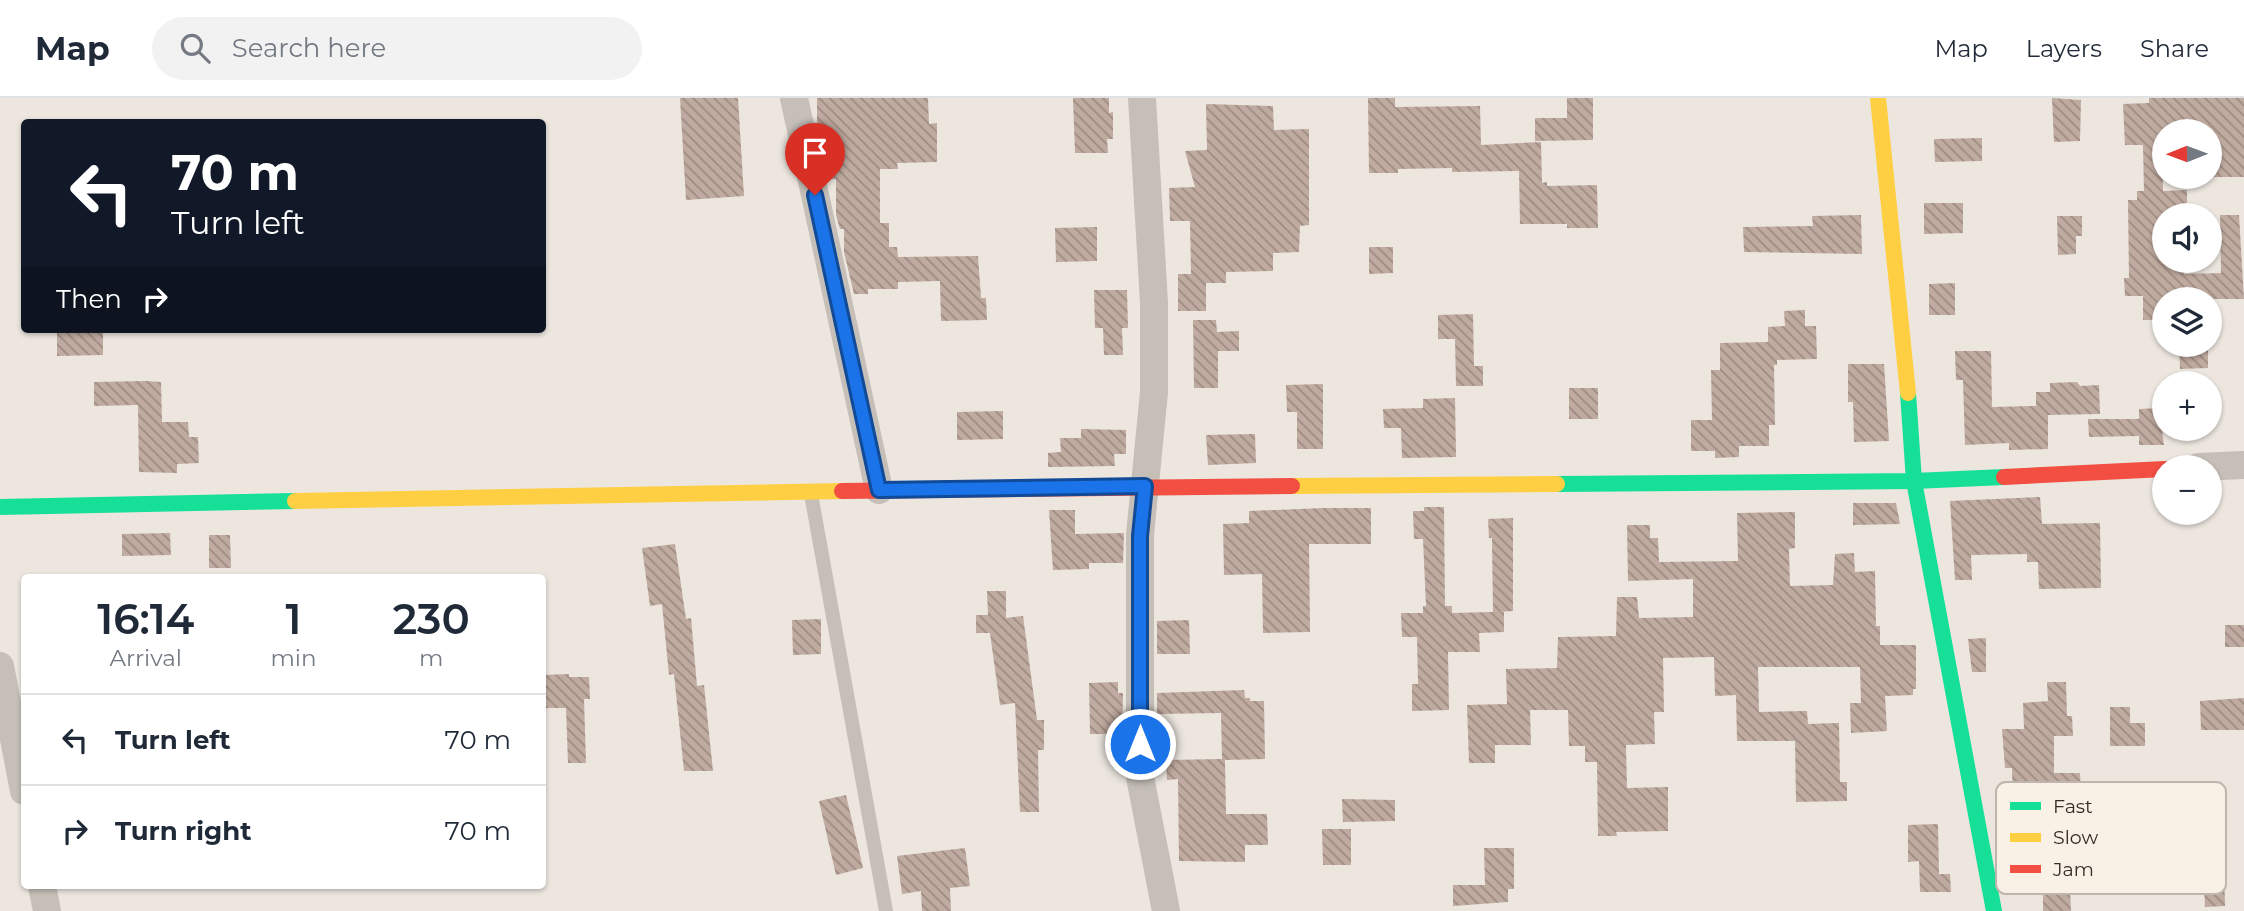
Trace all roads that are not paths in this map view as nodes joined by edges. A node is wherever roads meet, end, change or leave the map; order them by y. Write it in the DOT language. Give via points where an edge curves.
graph roads {
  1 [pos="794,98"];
  2 [pos="1142,98"];
  3 [pos="1878,98"];
  4 [pos="2244,465"];
  5 [pos="2222,466"];
  6 [pos="2152,470"];
  7 [pos="1914,481"];
  8 [pos="1145,486"];
  9 [pos="879,490"];
  10 [pos="811,492"];
  11 [pos="0,507"];
  12 [pos="0,666"];
  13 [pos="21,775"];
  14 [pos="43,889"];
  15 [pos="47,911"];
  16 [pos="886,911"];
  17 [pos="1166,911"];
  18 [pos="1994,911"];
  1 -- 9 [label="street"];
  2 -- 8 [label="street" via="1154,303 1154,392"];
  3 -- 7 [label="street" via="1905,346"];
  4 -- 5 [label="street"];
  6 -- 7 [label="street"];
  7 -- 8 [label="street"];
  7 -- 18 [label="street"];
  8 -- 9 [label="street"];
  8 -- 17 [label="street" via="1139,613 1140,777"];
  9 -- 10 [label="street"];
  10 -- 11 [label="street"];
  10 -- 16 [label="lane"];
  12 -- 13 [label="street"];
  14 -- 15 [label="street"];
}
